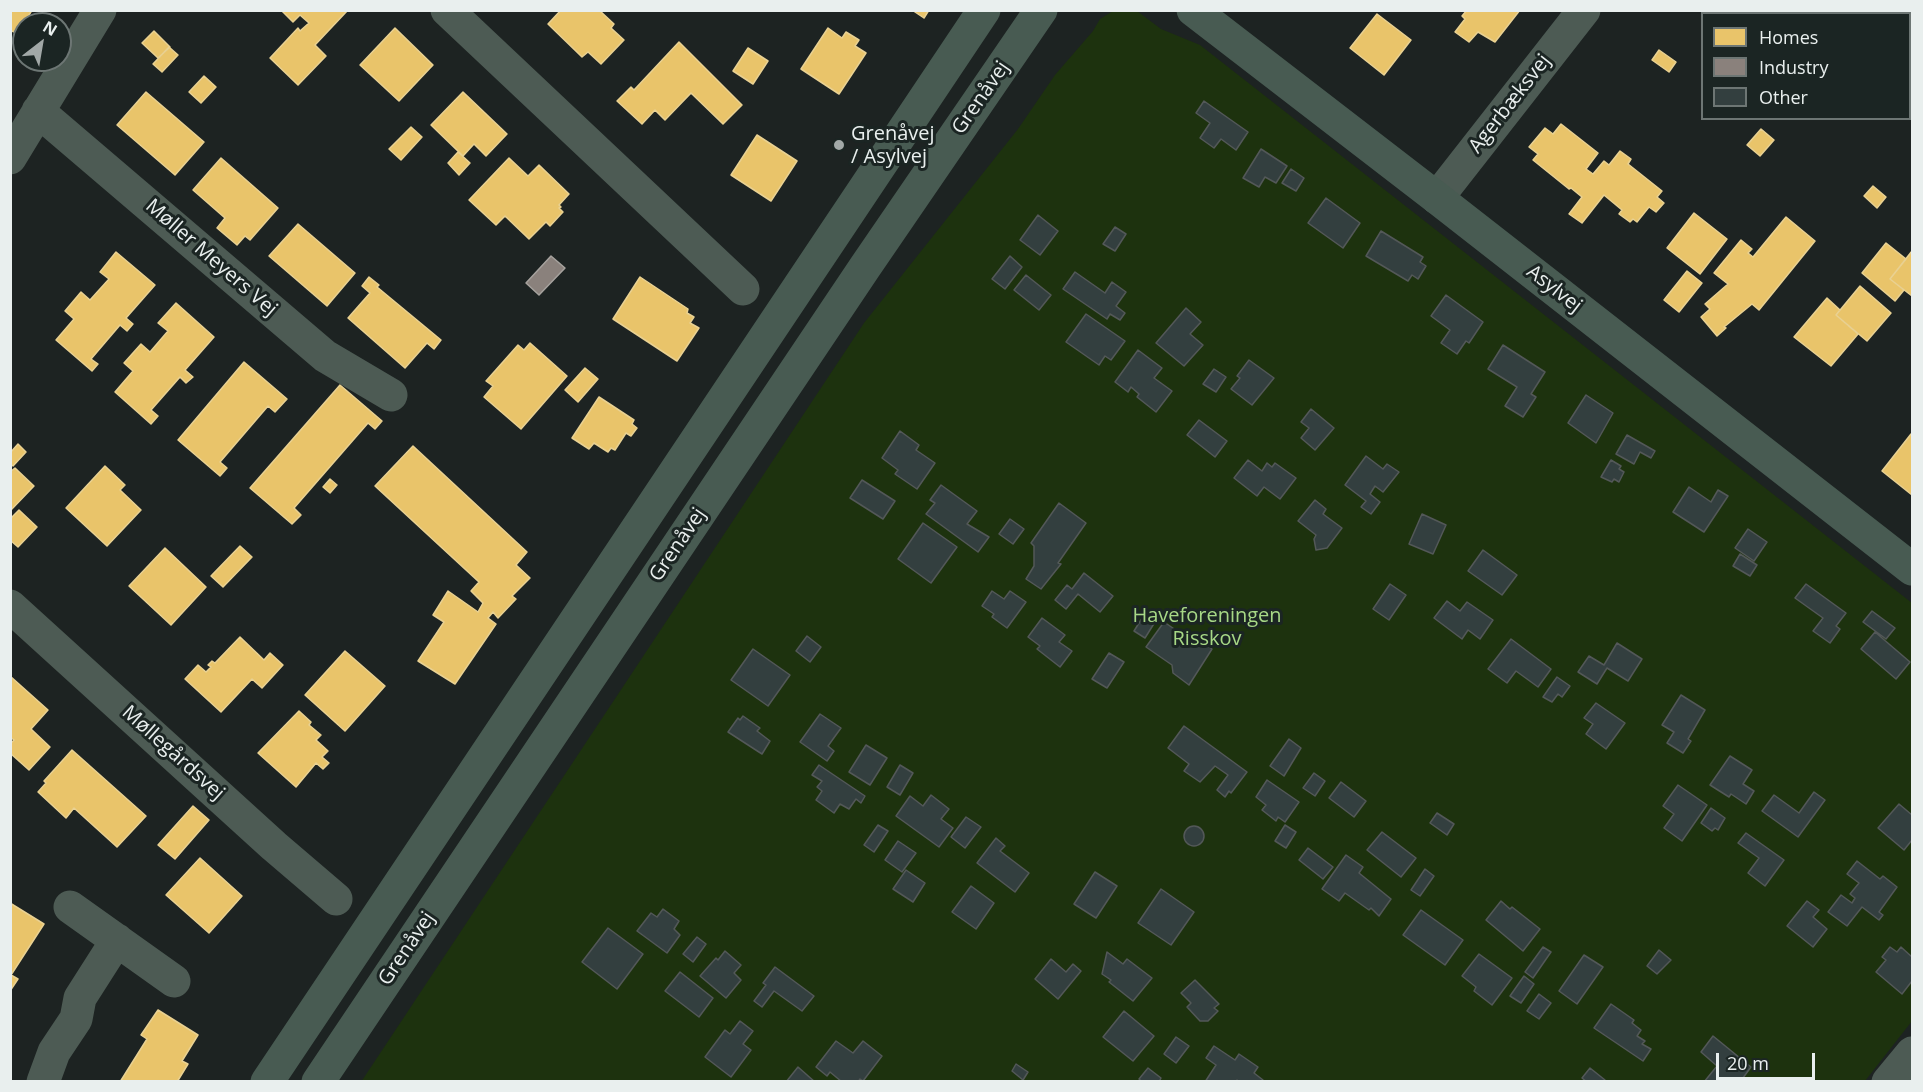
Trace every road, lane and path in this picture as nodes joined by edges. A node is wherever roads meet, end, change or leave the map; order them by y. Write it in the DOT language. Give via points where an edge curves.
graph roads {
  1 [pos="447,10"];
  2 [pos="984,10"];
  3 [pos="1041,10"];
  4 [pos="1193,10"];
  5 [pos="1584,10"];
  6 [pos="89,14"];
  7 [pos="38,111"];
  8 [pos="12,153"];
  9 [pos="1437,198"];
  10 [pos="743,289"];
  11 [pos="391,395"];
  12 [pos="1912,569"];
  13 [pos="10,606"];
  14 [pos="336,899"];
  15 [pos="70,907"];
  16 [pos="117,940"];
  17 [pos="174,981"];
  18 [pos="1912,1055"];
  19 [pos="43,1082"];
  20 [pos="267,1082"];
  21 [pos="318,1082"];
  22 [pos="1888,1082"];
  1 -- 10 [label="street"];
  2 -- 20 [label="street"];
  3 -- 21 [label="street, Grenåvej"];
  4 -- 9 [label="street, Asylvej"];
  5 -- 9 [label="street, Agerbæksvej"];
  6 -- 7 [label="street"];
  7 -- 8 [label="street"];
  7 -- 11 [label="street, Møller Meyers Vej" via="325,356"];
  9 -- 12 [label="street, Asylvej"];
  13 -- 14 [label="street, Møllegårdsvej"];
  15 -- 16 [label="street"];
  16 -- 17 [label="street"];
  16 -- 19 [label="street" via="80,999 76,1019 54,1052"];
  18 -- 22 [label="street"];
}
